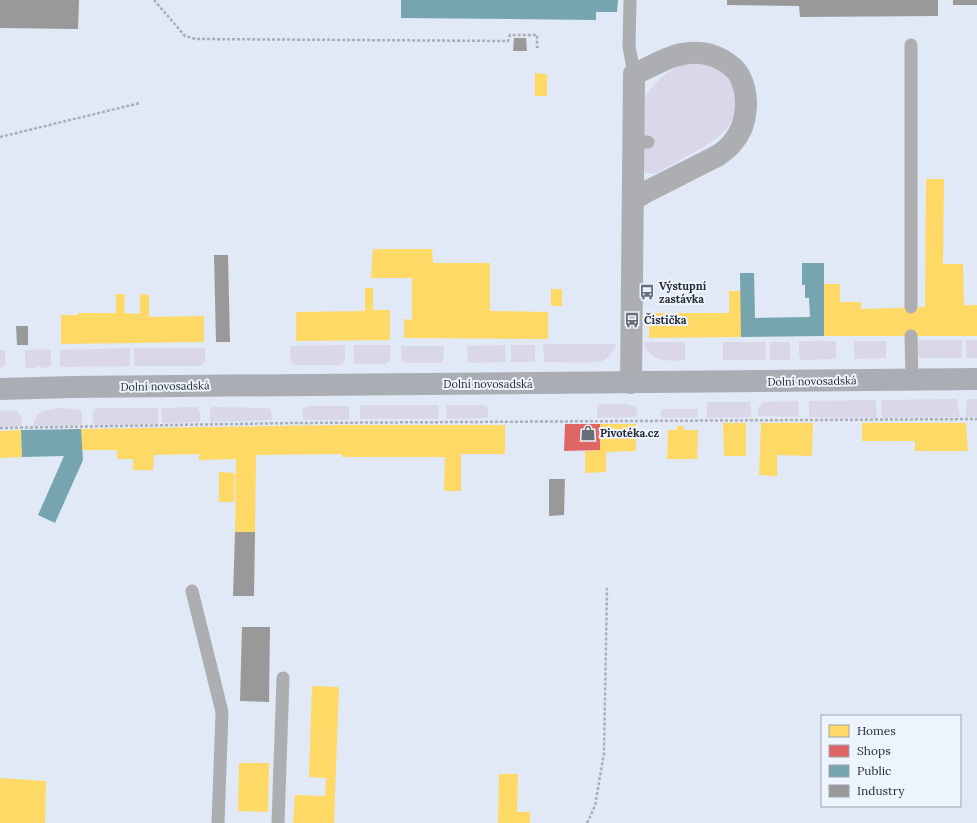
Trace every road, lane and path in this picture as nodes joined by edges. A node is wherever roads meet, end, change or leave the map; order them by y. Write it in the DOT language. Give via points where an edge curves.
graph roads {
  1 [pos="154,0"];
  2 [pos="630,0"];
  3 [pos="911,45"];
  4 [pos="540,47"];
  5 [pos="634,74"];
  6 [pos="140,102"];
  7 [pos="0,137"];
  8 [pos="633,200"];
  9 [pos="911,307"];
  10 [pos="911,336"];
  11 [pos="977,379"];
  12 [pos="912,380"];
  13 [pos="631,383"];
  14 [pos="0,389"];
  15 [pos="977,419"];
  16 [pos="0,428"];
  17 [pos="607,588"];
  18 [pos="192,591"];
  19 [pos="284,678"];
  20 [pos="218,823"];
  21 [pos="278,823"];
  22 [pos="587,823"];
  1 -- 4 [label="path" via="185,36 196,39 508,41 510,35 537,35 537,47"];
  2 -- 5 [label="lane" via="629,46"];
  3 -- 9 [label="lane"];
  5 -- 8 [label="street" via="641,142"];
  5 -- 8 [label="street" via="663,59 702,53 723,61 736,71 744,89 746,104 744,122 734,142 726,150"];
  6 -- 7 [label="path"];
  8 -- 13 [label="street"];
  10 -- 12 [label="lane"];
  11 -- 12 [label="main road, Dolní novosadská"];
  12 -- 13 [label="main road, Dolní novosadská"];
  13 -- 14 [label="main road, Dolní novosadská"];
  15 -- 16 [label="path" via="292,423"];
  17 -- 22 [label="path" via="604,753 595,806"];
  18 -- 20 [label="lane" via="222,712"];
  19 -- 21 [label="lane"];
}
